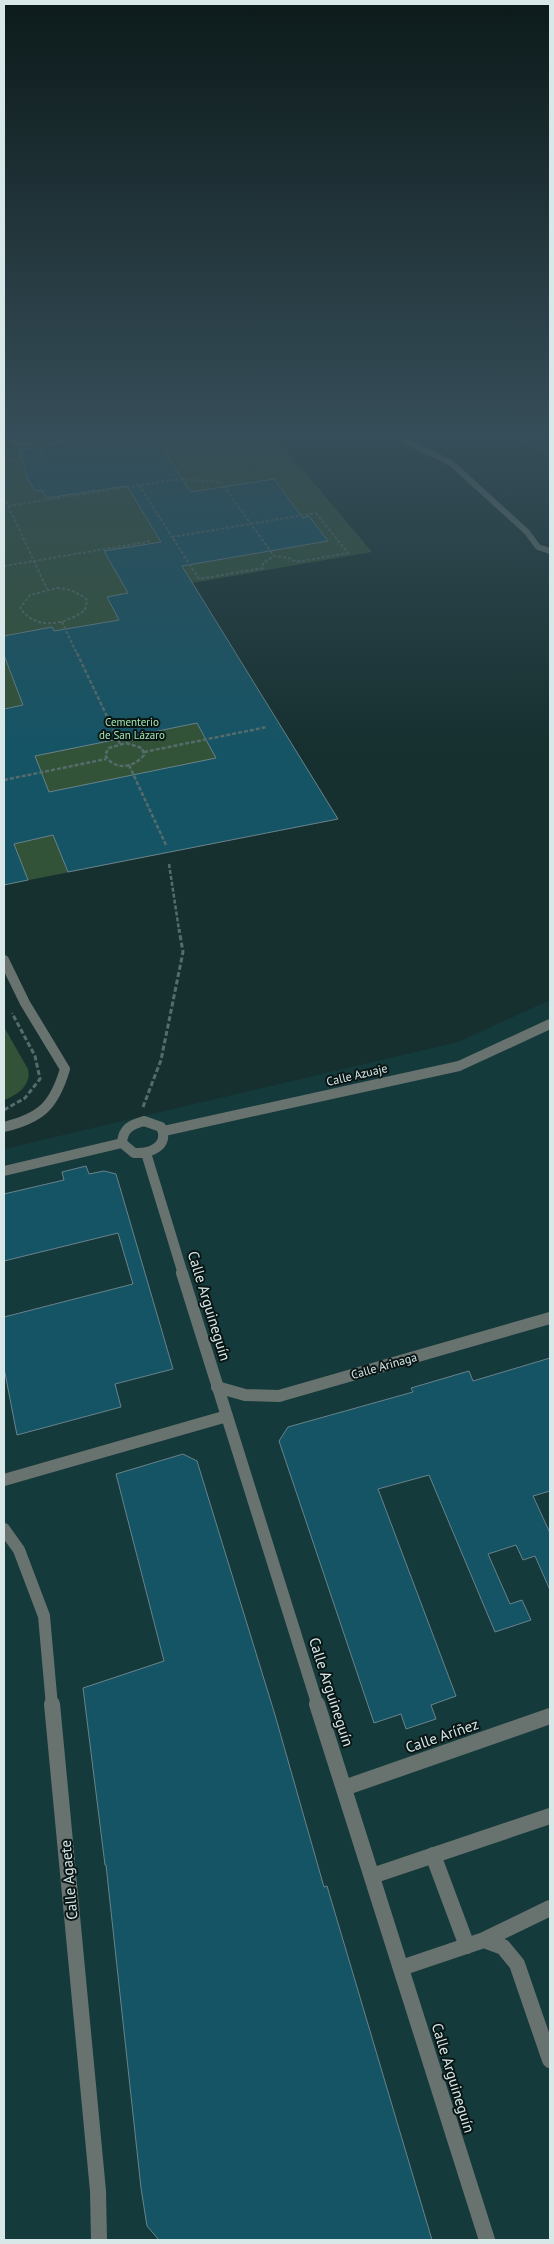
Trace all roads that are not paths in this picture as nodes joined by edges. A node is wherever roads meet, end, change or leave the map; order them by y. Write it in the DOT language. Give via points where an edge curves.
graph roads {
  1 [pos="531,538"];
  2 [pos="550,552"];
  3 [pos="4,960"];
  4 [pos="550,1024"];
  5 [pos="4,1127"];
  6 [pos="164,1131"];
  7 [pos="122,1143"];
  8 [pos="146,1153"];
  9 [pos="4,1171"];
  10 [pos="550,1318"];
  11 [pos="217,1387"];
  12 [pos="226,1416"];
  13 [pos="4,1480"];
  14 [pos="4,1529"];
  15 [pos="550,1716"];
  16 [pos="344,1788"];
  17 [pos="550,1816"];
  18 [pos="434,1855"];
  19 [pos="372,1876"];
  20 [pos="550,1908"];
  21 [pos="484,1940"];
  22 [pos="467,1946"];
  23 [pos="401,1968"];
  24 [pos="550,2060"];
  25 [pos="99,2240"];
  26 [pos="487,2240"];
  1 -- 2 [label="street" via="538,547"];
  3 -- 5 [label="street" via="25,1003 65,1069 60,1091 44,1112"];
  4 -- 6 [label="street, Calle Azuaje" via="459,1066"];
  6 -- 7 [label="street" via="156,1124 137,1122 126,1128"];
  6 -- 8 [label="street" via="163,1142"];
  7 -- 8 [label="street" via="134,1153"];
  7 -- 9 [label="street"];
  8 -- 11 [label="street, Calle Arguineguín"];
  10 -- 11 [label="street, Calle Arinaga" via="279,1396 245,1395"];
  11 -- 12 [label="street, Calle Arguineguín"];
  12 -- 13 [label="street"];
  12 -- 16 [label="street, Calle Arguineguín"];
  14 -- 25 [label="street, Calle Agaete" via="19,1550 44,1616 98,2191"];
  15 -- 16 [label="street, Calle Aríñez"];
  16 -- 19 [label="street, Calle Arguineguín"];
  17 -- 18 [label="street"];
  18 -- 19 [label="street"];
  18 -- 22 [label="street"];
  19 -- 23 [label="street, Calle Arguineguín"];
  20 -- 21 [label="street"];
  21 -- 22 [label="street"];
  21 -- 24 [label="street" via="503,1947 517,1964"];
  22 -- 23 [label="street"];
  23 -- 26 [label="street, Calle Arguineguín"];
}
